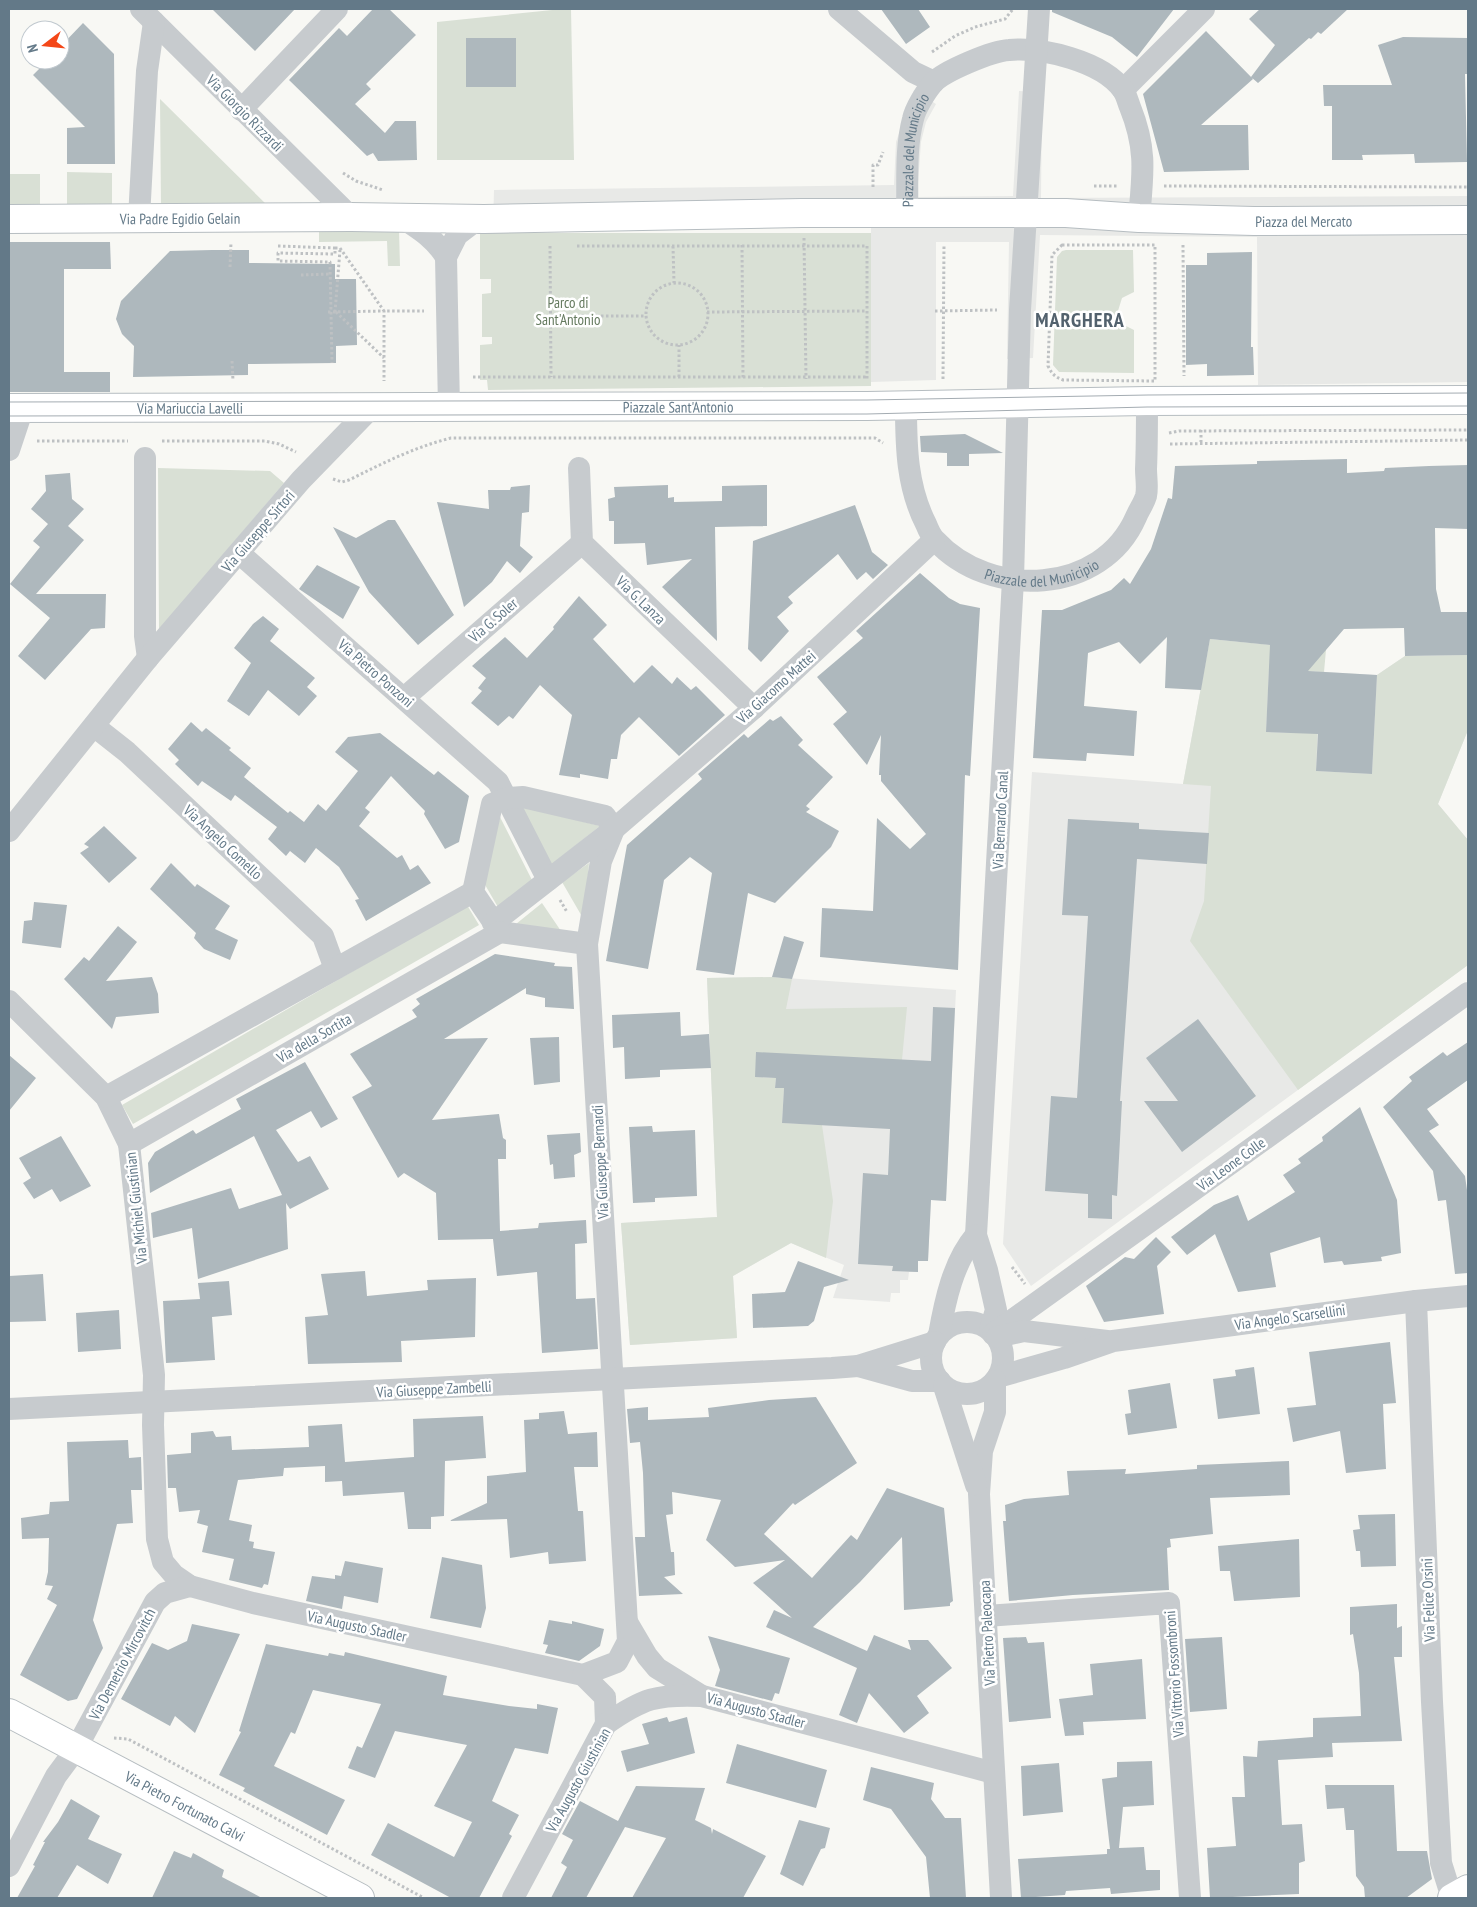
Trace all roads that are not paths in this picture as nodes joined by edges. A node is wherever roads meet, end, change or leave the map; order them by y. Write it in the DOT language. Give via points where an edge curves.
graph roads {
  1 [pos="337,9"];
  2 [pos="839,9"];
  3 [pos="1039,9"];
  4 [pos="1204,9"];
  5 [pos="148,15"];
  6 [pos="1036,51"];
  7 [pos="934,82"];
  8 [pos="1123,90"];
  9 [pos="241,110"];
  10 [pos="907,213"];
  11 [pos="1026,214"];
  12 [pos="351,217"];
  13 [pos="139,218"];
  14 [pos="1139,218"];
  15 [pos="9,219"];
  16 [pos="404,219"];
  17 [pos="478,219"];
  18 [pos="1468,220"];
  19 [pos="446,257"];
  20 [pos="1151,391"];
  21 [pos="1468,400"];
  22 [pos="1017,405"];
  23 [pos="906,406"];
  24 [pos="16,408"];
  25 [pos="371,408"];
  26 [pos="449,408"];
  27 [pos="9,450"];
  28 [pos="145,458"];
  29 [pos="579,468"];
  30 [pos="934,540"];
  31 [pos="582,543"];
  32 [pos="240,552"];
  33 [pos="1013,580"];
  34 [pos="148,658"];
  35 [pos="404,698"];
  36 [pos="754,708"];
  37 [pos="94,726"];
  38 [pos="506,798"];
  39 [pos="614,829"];
  40 [pos="9,831"];
  41 [pos="548,880"];
  42 [pos="473,892"];
  43 [pos="497,927"];
  44 [pos="587,944"];
  45 [pos="335,969"];
  46 [pos="1468,993"];
  47 [pos="9,1001"];
  48 [pos="106,1097"];
  49 [pos="129,1144"];
  50 [pos="976,1235"];
  51 [pos="1468,1296"];
  52 [pos="1416,1301"];
  53 [pos="993,1334"];
  54 [pos="937,1339"];
  55 [pos="1112,1341"];
  56 [pos="858,1366"];
  57 [pos="996,1379"];
  58 [pos="613,1380"];
  59 [pos="942,1383"];
  60 [pos="154,1402"];
  61 [pos="9,1409"];
  62 [pos="979,1494"];
  63 [pos="190,1586"];
  64 [pos="986,1616"];
  65 [pos="627,1621"];
  66 [pos="583,1675"];
  67 [pos="702,1696"];
  68 [pos="9,1713"];
  69 [pos="606,1724"];
  70 [pos="76,1749"];
  71 [pos="994,1773"];
  72 [pos="9,1866"];
  73 [pos="1468,1889"];
  74 [pos="360,1898"];
  75 [pos="513,1898"];
  76 [pos="1001,1898"];
  77 [pos="1190,1898"];
  78 [pos="1452,1898"];
  1 -- 9 [label="street"];
  2 -- 7 [label="street" via="913,72"];
  3 -- 6 [label="street"];
  4 -- 8 [label="street"];
  5 -- 9 [label="street, Via Giorgio Rizzardi"];
  5 -- 13 [label="street"];
  6 -- 7 [label="street, Piazzale del Municipio" via="1008,50 970,61"];
  6 -- 8 [label="street, Piazzale del Municipio" via="1081,60"];
  6 -- 11 [label="street"];
  7 -- 10 [label="street, Piazzale del Municipio" via="913,118 908,153"];
  8 -- 14 [label="street" via="1140,132 1144,168"];
  9 -- 12 [label="street, Via Giorgio Rizzardi"];
  10 -- 11 [label="street, Piazzale del Municipio"];
  10 -- 17 [label="street"];
  11 -- 14 [label="street, Piazzale del Municipio"];
  11 -- 22 [label="street"];
  12 -- 13 [label="street, Via Padre Egidio Gelain"];
  12 -- 16 [label="street"];
  13 -- 15 [label="street, Via Padre Egidio Gelain"];
  14 -- 18 [label="street, Piazza del Mercato"];
  16 -- 17 [label="street"];
  16 -- 19 [label="street" via="439,245"];
  17 -- 19 [label="street" via="457,235"];
  19 -- 26 [label="street"];
  20 -- 21 [label="street"];
  20 -- 22 [label="street"];
  20 -- 33 [label="street, Piazzale del Municipio" via="1146,496 1131,528 1115,549 1094,566 1074,575"];
  22 -- 23 [label="street"];
  22 -- 33 [label="street, Via Bernardo Canal"];
  23 -- 26 [label="street, Piazzale Sant'Antonio"];
  23 -- 30 [label="street, Piazzale del Municipio" via="908,472 918,508"];
  24 -- 25 [label="street, Via Mariuccia Lavelli"];
  24 -- 27 [label="street"];
  25 -- 26 [label="street, Piazzale Sant'Antonio"];
  25 -- 32 [label="street, Via Giuseppe Sirtori" via="301,480"];
  28 -- 34 [label="street" via="145,636"];
  29 -- 31 [label="street"];
  30 -- 33 [label="street, Piazzale del Municipio" via="960,561"];
  30 -- 36 [label="street, Via Giacomo Mattei"];
  31 -- 35 [label="street, Via G. Soler"];
  31 -- 36 [label="street, Via G. Lanza"];
  32 -- 34 [label="street, Via Giuseppe Sirtori"];
  32 -- 35 [label="street, Via Pietro Ponzoni"];
  33 -- 50 [label="street, Via Bernardo Canal"];
  34 -- 37 [label="street, Via Giuseppe Sirtori"];
  35 -- 38 [label="street, Via Pietro Ponzoni" via="498,782"];
  36 -- 39 [label="street, Via Giacomo Mattei"];
  37 -- 40 [label="street, Via Giuseppe Sirtori"];
  37 -- 45 [label="street, Via Angelo Comello" via="127,752 323,936"];
  38 -- 39 [label="street" via="523,797 605,816"];
  38 -- 41 [label="street, Via Pietro Ponzoni"];
  38 -- 42 [label="street" via="492,804"];
  39 -- 41 [label="street, Via Giacomo Mattei"];
  39 -- 44 [label="street, Via Giuseppe Bernardi" via="601,861"];
  41 -- 43 [label="street, Via della Sortita"];
  42 -- 43 [label="street"];
  42 -- 45 [label="street"];
  43 -- 44 [label="street"];
  43 -- 49 [label="street, Via della Sortita"];
  44 -- 58 [label="street, Via Giuseppe Bernardi"];
  45 -- 48 [label="street"];
  46 -- 53 [label="street, Via Leone Colle"];
  47 -- 48 [label="street, Via Michiel Giustinian"];
  48 -- 49 [label="street, Via Michiel Giustinian"];
  49 -- 60 [label="street, Via Michiel Giustinian" via="154,1375"];
  50 -- 53 [label="street, Via Bernardo Canal" via="996,1310"];
  50 -- 54 [label="street" via="964,1249 946,1298"];
  51 -- 52 [label="street, Via Angelo Scarsellini"];
  52 -- 55 [label="street, Via Angelo Scarsellini"];
  52 -- 78 [label="street, Via Felice Orsini" via="1432,1702 1442,1863"];
  53 -- 54 [label="street" via="978,1323 964,1322 950,1326"];
  53 -- 55 [label="street, Via Angelo Scarsellini" via="1024,1331"];
  53 -- 57 [label="street" via="1003,1355 1002,1369"];
  54 -- 56 [label="street, Via Giuseppe Zambelli"];
  54 -- 59 [label="street" via="931,1362"];
  55 -- 57 [label="street, Via Angelo Scarsellini"];
  56 -- 58 [label="street, Via Giuseppe Zambelli"];
  56 -- 59 [label="street, Via Giuseppe Zambelli" via="912,1381"];
  57 -- 59 [label="street" via="984,1390 971,1394 957,1393"];
  57 -- 62 [label="street, Via Pietro Paleocapa" via="995,1412 982,1451"];
  58 -- 60 [label="street, Via Giuseppe Zambelli"];
  58 -- 65 [label="street"];
  59 -- 62 [label="street, Via Pietro Paleocapa"];
  60 -- 61 [label="street, Via Giuseppe Zambelli"];
  60 -- 63 [label="street" via="157,1540 163,1562"];
  62 -- 64 [label="street, Via Pietro Paleocapa"];
  63 -- 66 [label="street, Via Augusto Stadler" via="253,1604"];
  63 -- 70 [label="street, Via Demetrio Mircovitch" via="165,1592 155,1602"];
  64 -- 71 [label="street, Via Pietro Paleocapa"];
  64 -- 77 [label="street, Via Vittorio Fossombroni" via="1169,1603"];
  65 -- 66 [label="street" via="628,1641 617,1662"];
  65 -- 67 [label="street, Via Augusto Stadler" via="657,1668"];
  66 -- 69 [label="street" via="605,1697"];
  67 -- 69 [label="street, Via Augusto Giustinian" via="669,1695 650,1699 632,1706"];
  67 -- 71 [label="street, Via Augusto Stadler"];
  68 -- 70 [label="street, Via Pietro Fortunato Calvi"];
  69 -- 75 [label="street, Via Augusto Giustinian"];
  70 -- 72 [label="street, Via Demetrio Mircovitch" via="56,1776"];
  70 -- 74 [label="street, Via Pietro Fortunato Calvi"];
  71 -- 76 [label="street, Via Pietro Paleocapa"];
  73 -- 78 [label="street"];
}
